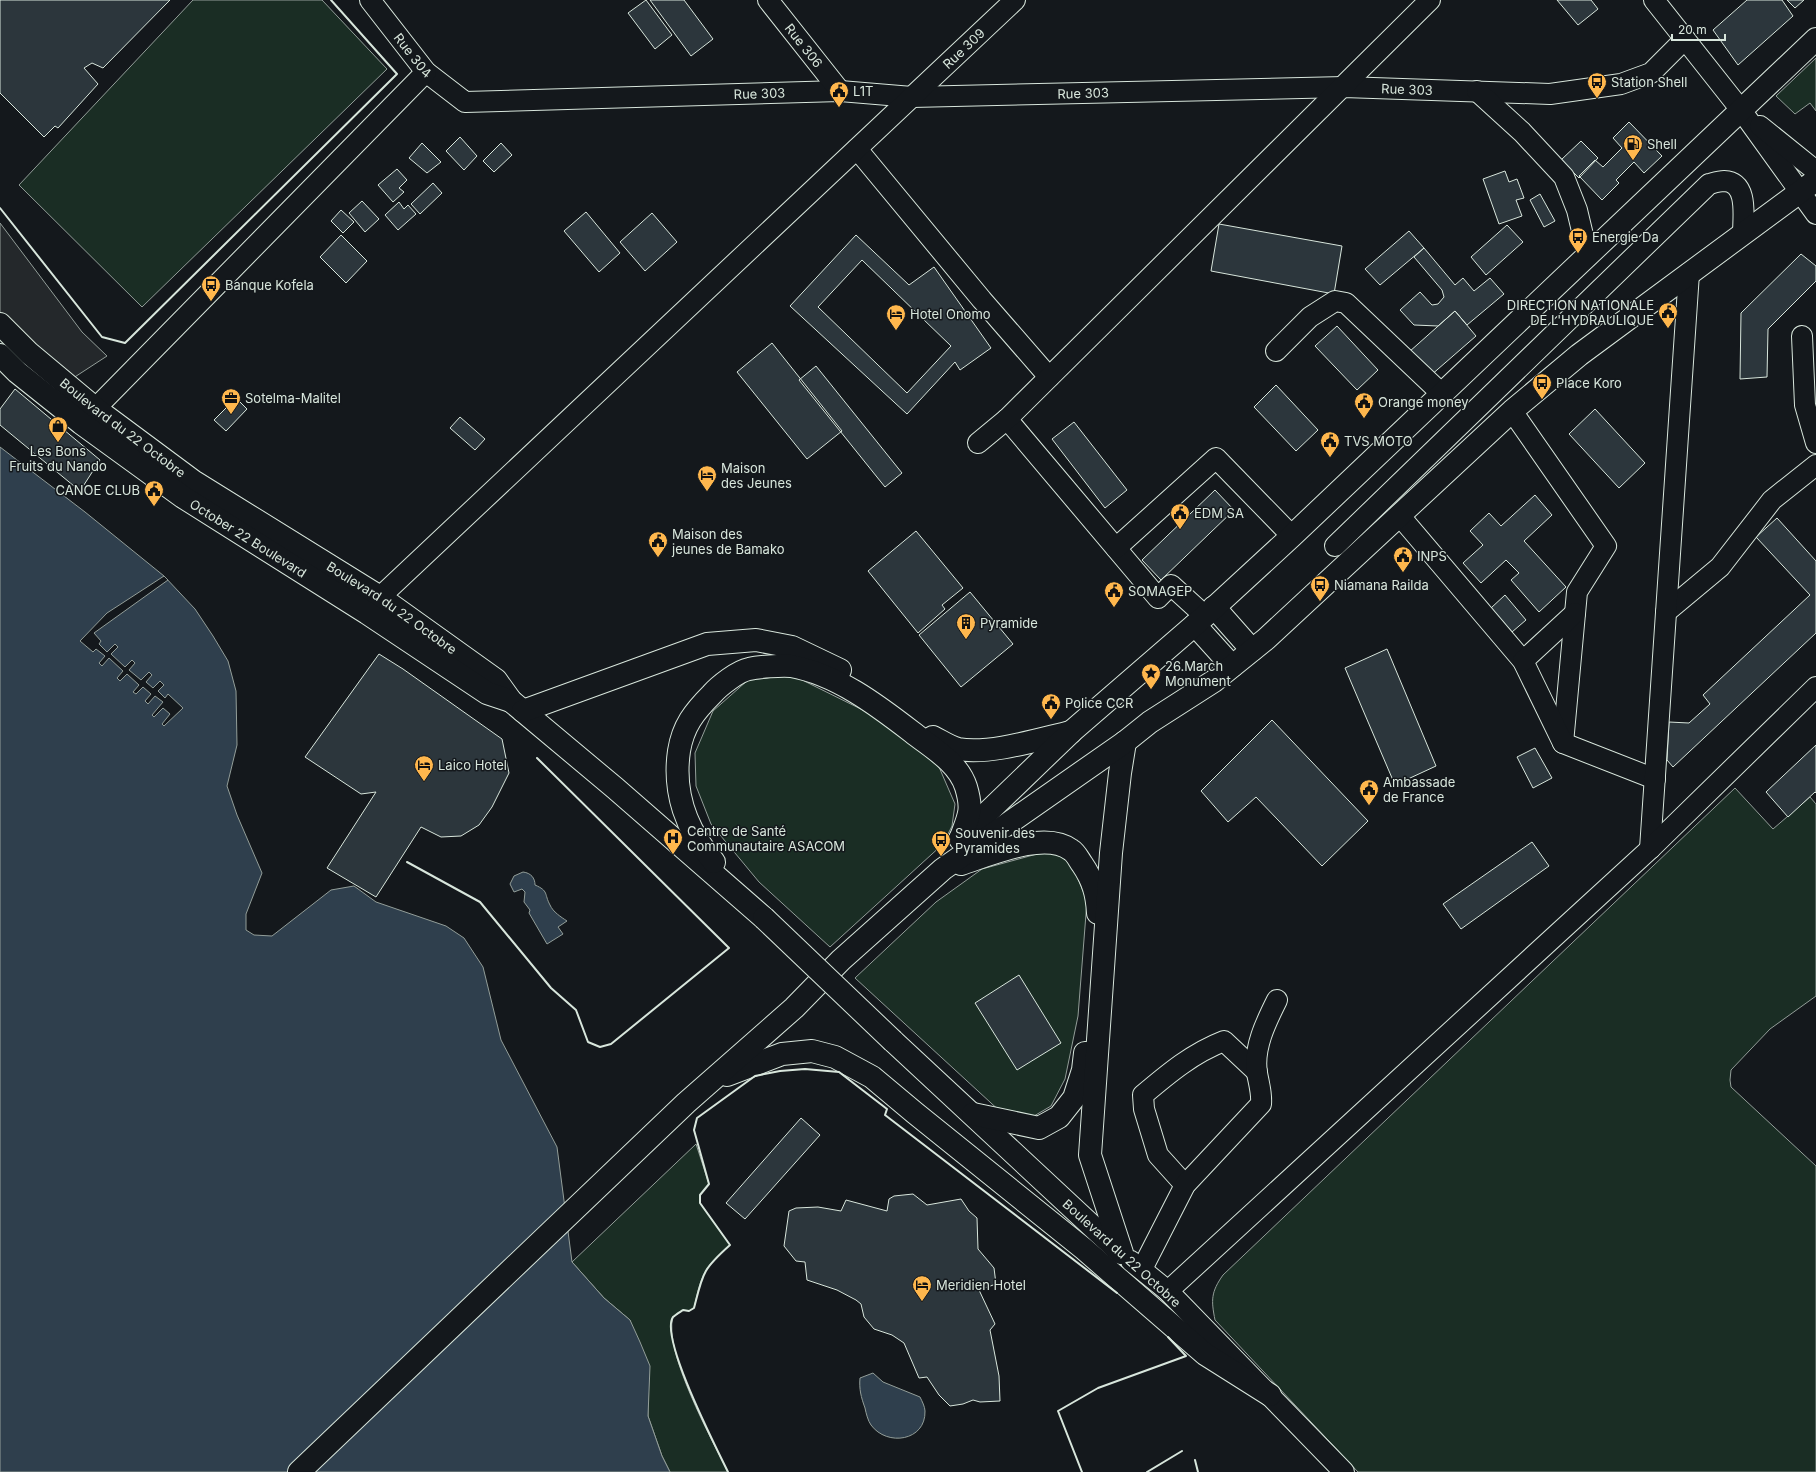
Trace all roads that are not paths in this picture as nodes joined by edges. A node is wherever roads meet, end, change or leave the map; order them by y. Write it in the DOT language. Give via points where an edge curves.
graph roads {
  1 [pos="768,0"];
  2 [pos="1015,0"];
  3 [pos="1430,0"];
  4 [pos="1654,0"];
  5 [pos="372,1"];
  6 [pos="1685,39"];
  7 [pos="1816,39"];
  8 [pos="426,72"];
  9 [pos="1344,87"];
  10 [pos="840,91"];
  11 [pos="1477,91"];
  12 [pos="912,97"];
  13 [pos="465,102"];
  14 [pos="1741,110"];
  15 [pos="857,149"];
  16 [pos="1816,171"];
  17 [pos="1808,186"];
  18 [pos="1816,214"];
  19 [pos="1742,234"];
  20 [pos="1588,256"];
  21 [pos="1689,273"];
  22 [pos="0,324"];
  23 [pos="1802,336"];
  24 [pos="1276,351"];
  25 [pos="0,355"];
  26 [pos="1050,377"];
  27 [pos="1442,394"];
  28 [pos="1512,411"];
  29 [pos="89,416"];
  30 [pos="1007,419"];
  31 [pos="978,442"];
  32 [pos="1816,443"];
  33 [pos="1816,465"];
  34 [pos="1399,515"];
  35 [pos="1292,536"];
  36 [pos="1335,546"];
  37 [pos="1116,548"];
  38 [pos="380,597"];
  39 [pos="1666,612"];
  40 [pos="1575,613"];
  41 [pos="1204,616"];
  42 [pos="1252,650"];
  43 [pos="1523,661"];
  44 [pos="1232,666"];
  45 [pos="1816,687"];
  46 [pos="517,706"];
  47 [pos="1071,732"];
  48 [pos="1126,742"];
  49 [pos="1563,743"];
  50 [pos="1655,779"];
  51 [pos="960,839"];
  52 [pos="1650,849"];
  53 [pos="943,869"];
  54 [pos="764,918"];
  55 [pos="1278,1000"];
  56 [pos="1257,1072"];
  57 [pos="703,1090"];
  58 [pos="973,1114"];
  59 [pos="1185,1185"];
  60 [pos="1122,1253"];
  61 [pos="1142,1269"];
  62 [pos="1168,1291"];
  63 [pos="1270,1395"];
  64 [pos="299,1472"];
  65 [pos="1344,1472"];
  1 -- 10 [label="street, Rue 306"];
  2 -- 12 [label="street, Rue 309"];
  3 -- 9 [label="street"];
  4 -- 6 [label="street"];
  5 -- 8 [label="street, Rue 304"];
  6 -- 11 [label="street, Rue 303" via="1651,73 1621,84 1550,94"];
  6 -- 14 [label="street"];
  7 -- 14 [label="main road"];
  8 -- 13 [label="street, Rue 304"];
  8 -- 29 [label="street"];
  9 -- 11 [label="street, Rue 303"];
  9 -- 12 [label="street, Rue 303"];
  9 -- 26 [label="street"];
  10 -- 12 [label="street, Rue 303"];
  10 -- 13 [label="street, Rue 303"];
  11 -- 20 [label="street" via="1522,132 1564,177 1577,210"];
  12 -- 15 [label="street, Rue 309"];
  14 -- 16 [label="street"];
  14 -- 17 [label="street"];
  14 -- 20 [label="main road"];
  15 -- 26 [label="street" via="982,300"];
  15 -- 38 [label="street, Rue 309"];
  17 -- 18 [label="street"];
  17 -- 19 [label="main road"];
  19 -- 21 [label="main road"];
  19 -- 36 [label="street" via="1742,193 1734,183 1724,181 1709,184"];
  20 -- 27 [label="main road"];
  21 -- 28 [label="main road" via="1579,355"];
  21 -- 39 [label="street"];
  22 -- 29 [label="main road, Boulevard du 22 Octobre"];
  23 -- 32 [label="street" via="1804,405"];
  24 -- 27 [label="street" via="1310,317 1335,301 1346,303"];
  25 -- 29 [label="main road, October 22 Boulevard" via="17,372"];
  26 -- 30 [label="street"];
  27 -- 35 [label="main road"];
  28 -- 34 [label="main road"];
  28 -- 40 [label="street" via="1606,546 1577,592"];
  29 -- 38 [label="main road, Boulevard du 22 Octobre"];
  29 -- 46 [label="main road, October 22 Boulevard" via="183,497 367,613 486,693"];
  30 -- 31 [label="street"];
  30 -- 37 [label="street"];
  33 -- 39 [label="street" via="1772,500 1720,567"];
  34 -- 42 [label="main road"];
  34 -- 43 [label="street"];
  35 -- 37 [label="street" via="1216,458"];
  35 -- 41 [label="main road"];
  37 -- 41 [label="street" via="1158,598 1171,585"];
  38 -- 46 [label="main road, Boulevard du 22 Octobre" via="496,680"];
  39 -- 50 [label="street"];
  40 -- 43 [label="street"];
  40 -- 49 [label="street"];
  41 -- 42 [label="main road"];
  41 -- 44 [label="main road"];
  41 -- 47 [label="main road"];
  42 -- 44 [label="main road"];
  43 -- 49 [label="street"];
  44 -- 48 [label="main road" via="1214,681 1150,722"];
  45 -- 52 [label="street"];
  46 -- 47 [label="main road" via="707,644 756,640 792,647 838,669 889,702 932,737 957,749 995,748"];
  46 -- 54 [label="main road, Boulevard du 22 Octobre"];
  47 -- 51 [label="main road"];
  48 -- 53 [label="main road"];
  48 -- 60 [label="main road" via="1111,853 1090,1155"];
  49 -- 50 [label="street"];
  50 -- 52 [label="street"];
  51 -- 53 [label="main road"];
  51 -- 54 [label="main road" via="971,811 966,786 958,770 948,759 882,709 827,677 790,666 747,669 720,686 694,712 681,737 676,769 679,799 690,828 710,857"];
  52 -- 62 [label="street"];
  53 -- 57 [label="main road" via="841,960 794,1008"];
  53 -- 58 [label="main road" via="1024,845 1042,842 1058,844 1072,850 1092,878 1097,896 1098,926 1093,987 1083,1070 1074,1098 1058,1117 1039,1128"];
  54 -- 58 [label="main road, Boulevard du 22 Octobre, bridge"];
  55 -- 56 [label="street" via="1259,1042"];
  56 -- 59 [label="street" via="1262,1093 1261,1104"];
  56 -- 59 [label="street" via="1224,1041 1183,1062 1143,1095 1144,1109 1158,1155"];
  57 -- 63 [label="main road" via="731,1073 782,1054 812,1051 836,1057 872,1077 1084,1249 1205,1354"];
  57 -- 64 [label="main road"];
  58 -- 60 [label="main road, Boulevard du 22 Octobre" via="1062,1200"];
  59 -- 61 [label="street"];
  60 -- 61 [label="street, Boulevard du 22 Octobre"];
  61 -- 62 [label="street, Boulevard du 22 Octobre"];
  62 -- 63 [label="street, Boulevard du 22 Octobre"];
  63 -- 65 [label="street, Boulevard du 22 Octobre"];
}
